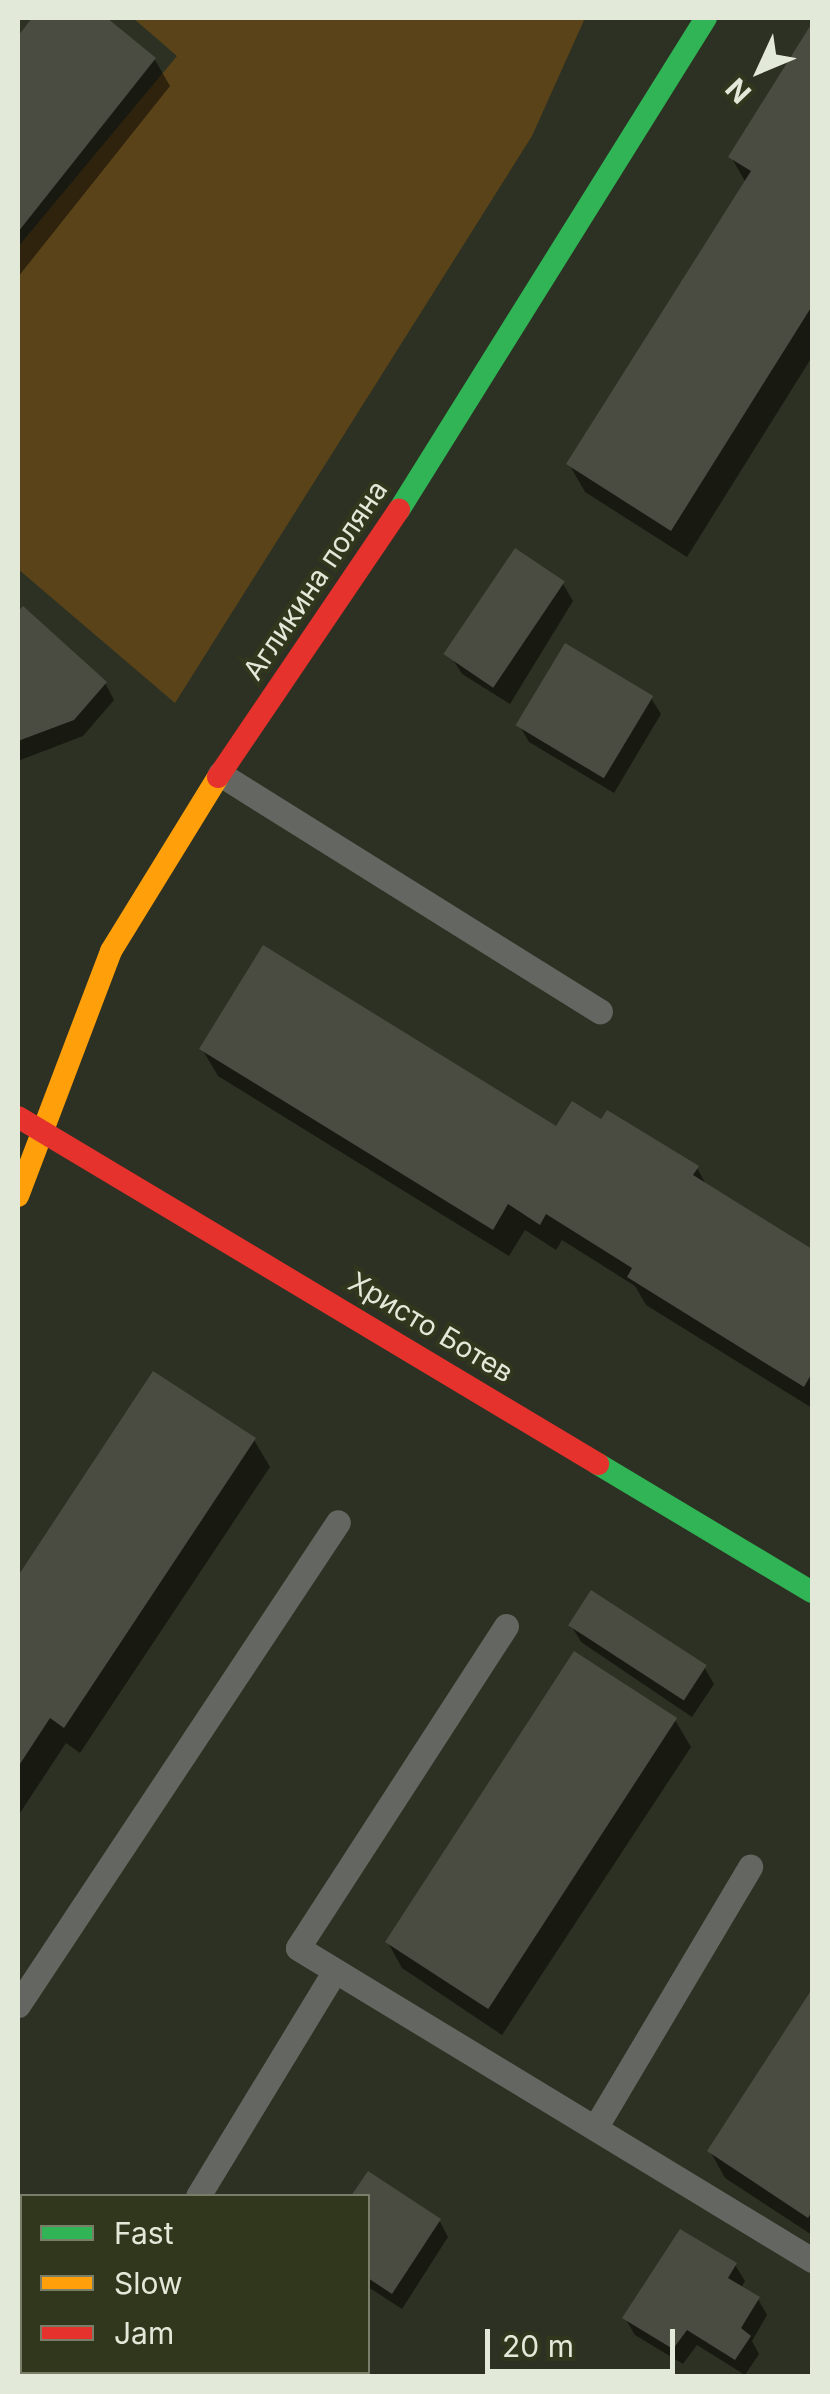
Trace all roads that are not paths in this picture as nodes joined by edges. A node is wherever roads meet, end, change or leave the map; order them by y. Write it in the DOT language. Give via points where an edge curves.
graph roads {
  1 [pos="706,18"];
  2 [pos="220,774"];
  3 [pos="600,1011"];
  4 [pos="18,1117"];
  5 [pos="43,1129"];
  6 [pos="18,1196"];
  7 [pos="338,1522"];
  8 [pos="812,1592"];
  9 [pos="506,1626"];
  10 [pos="750,1867"];
  11 [pos="336,1971"];
  12 [pos="18,2004"];
  13 [pos="595,2128"];
  14 [pos="199,2194"];
  15 [pos="812,2260"];
  1 -- 2 [label="street, Агликина поляна" via="448,438"];
  2 -- 3 [label="lane"];
  2 -- 5 [label="street, Агликина поляна" via="111,952"];
  4 -- 5 [label="street, Христо Ботев"];
  5 -- 6 [label="street, Агликина поляна"];
  5 -- 8 [label="street, Христо Ботев"];
  7 -- 12 [label="lane"];
  9 -- 11 [label="lane" via="298,1948"];
  10 -- 13 [label="lane"];
  11 -- 13 [label="lane"];
  11 -- 14 [label="lane"];
  13 -- 15 [label="lane"];
}
